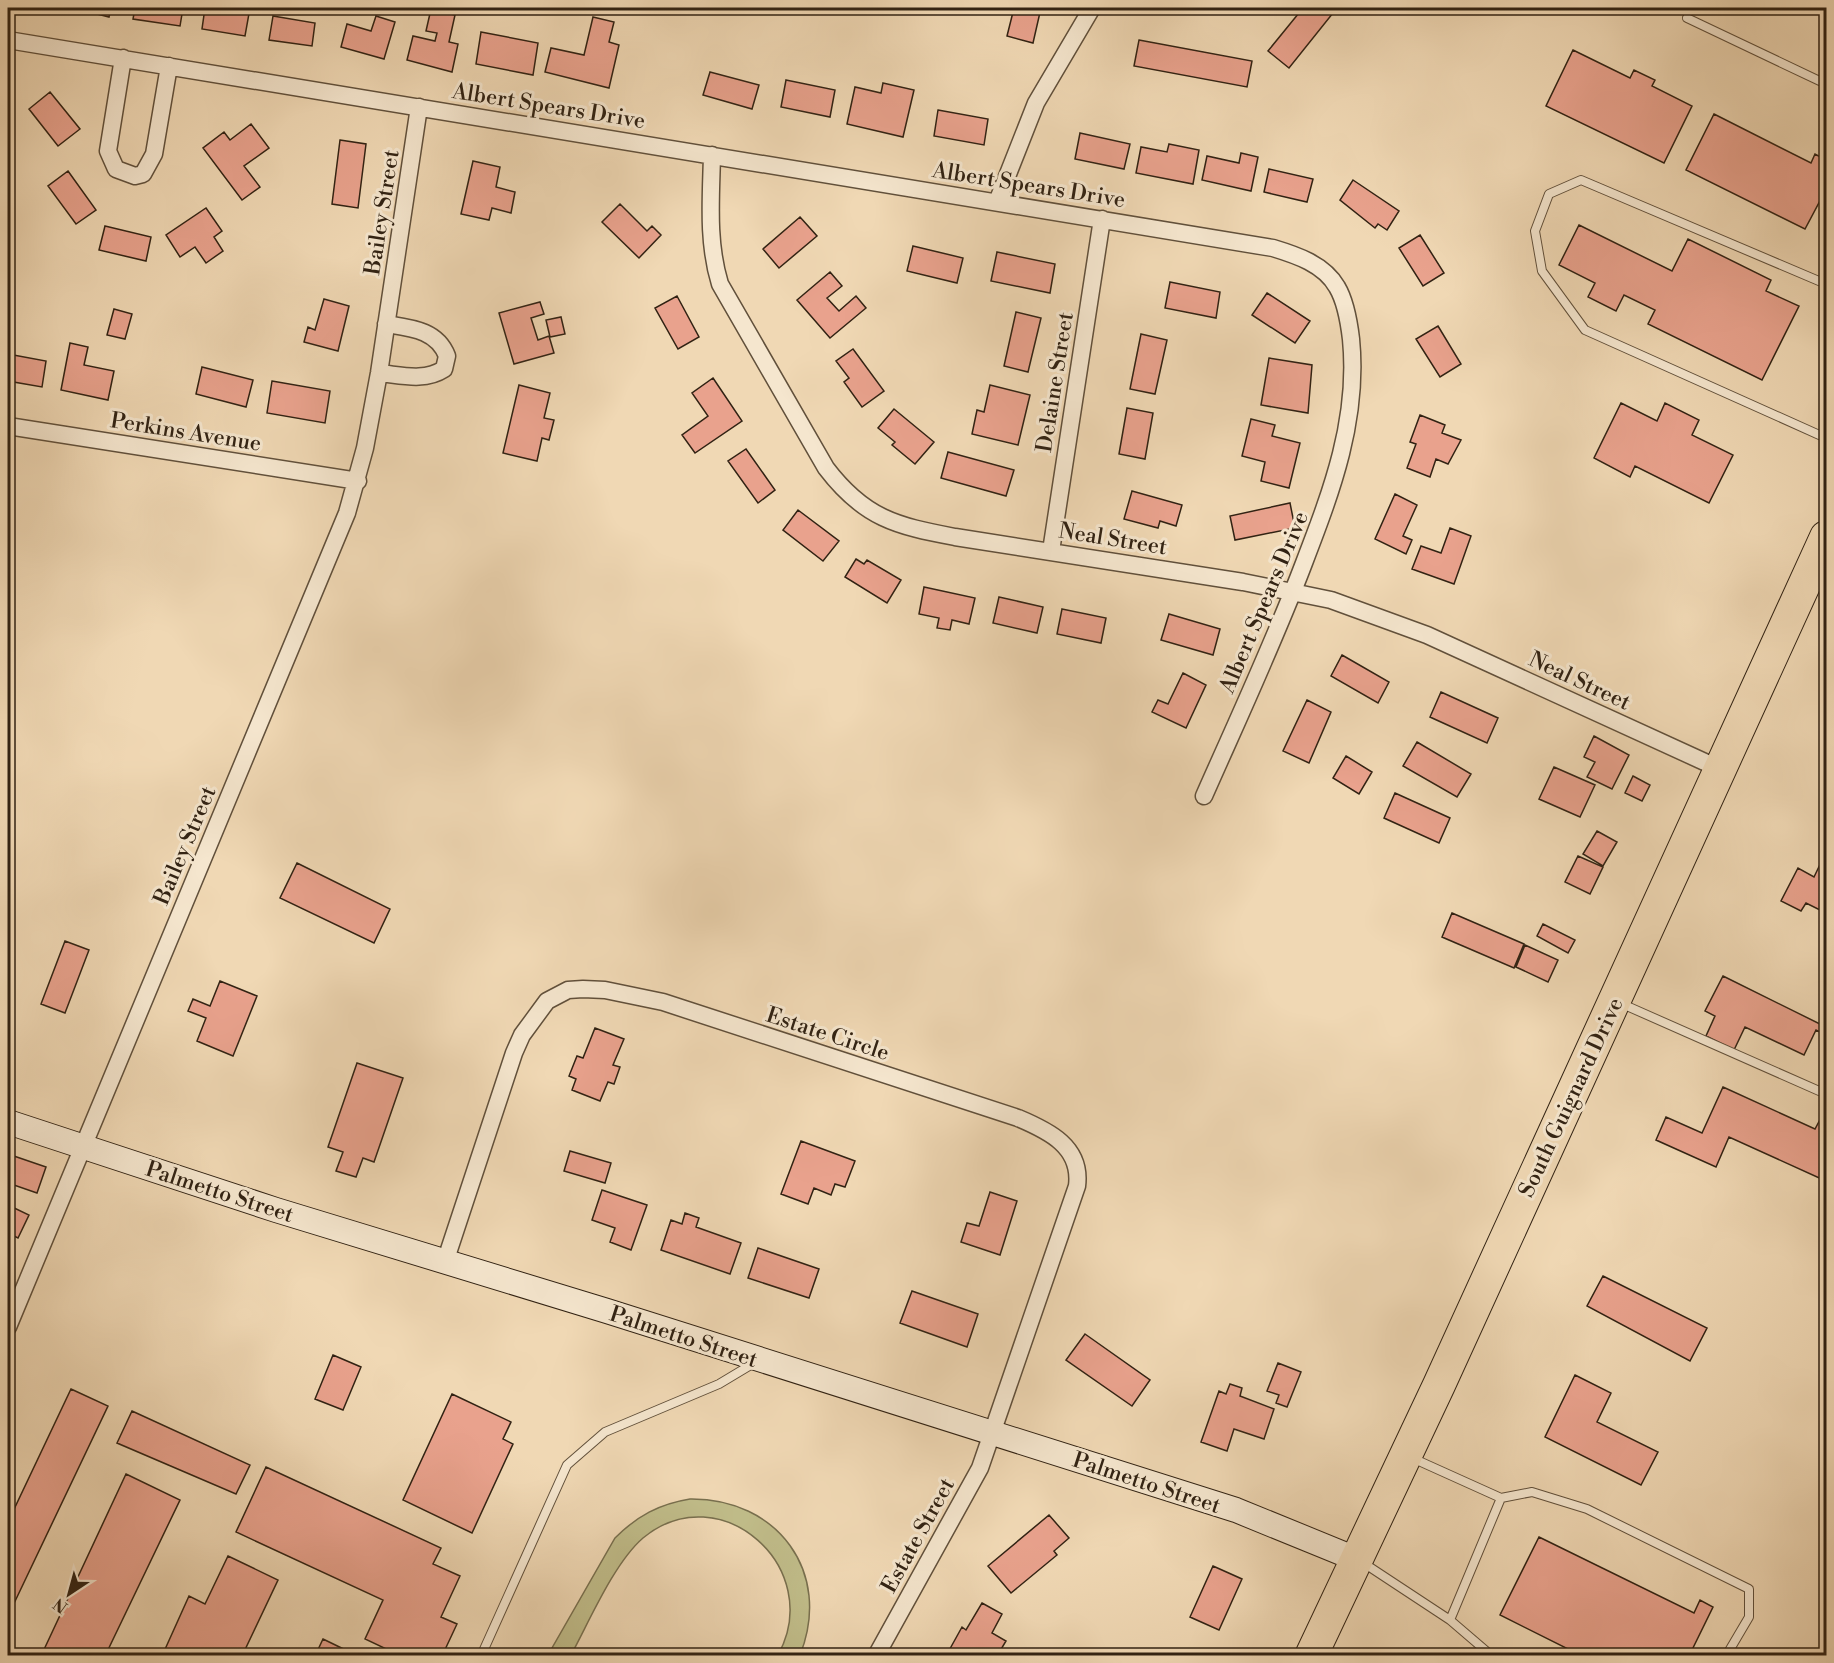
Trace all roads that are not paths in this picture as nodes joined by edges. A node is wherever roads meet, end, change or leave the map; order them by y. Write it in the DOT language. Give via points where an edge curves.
graph roads {
  1 [pos="1092,8"];
  2 [pos="1687,18"];
  3 [pos="8,40"];
  4 [pos="123,58"];
  5 [pos="169,66"];
  6 [pos="1827,84"];
  7 [pos="419,107"];
  8 [pos="712,155"];
  9 [pos="997,202"];
  10 [pos="1102,219"];
  11 [pos="1827,284"];
  12 [pos="386,324"];
  13 [pos="379,373"];
  14 [pos="8,426"];
  15 [pos="1827,438"];
  16 [pos="358,481"];
  17 [pos="1827,537"];
  18 [pos="1051,551"];
  19 [pos="1293,593"];
  20 [pos="1720,769"];
  21 [pos="1204,796"];
  22 [pos="1614,1000"];
  23 [pos="1827,1094"];
  24 [pos="8,1122"];
  25 [pos="83,1146"];
  26 [pos="445,1262"];
  27 [pos="8,1327"];
  28 [pos="759,1360"];
  29 [pos="992,1433"];
  30 [pos="1405,1455"];
  31 [pos="1501,1498"];
  32 [pos="1356,1559"];
  33 [pos="1450,1620"];
  34 [pos="481,1656"];
  35 [pos="876,1656"];
  36 [pos="1311,1656"];
  37 [pos="1492,1656"];
  38 [pos="1726,1656"];
  1 -- 9 [label="street" via="1036,103"];
  2 -- 6 [label="lane"];
  3 -- 4 [label="street, Albert Spears Drive"];
  4 -- 5 [label="street, Albert Spears Drive"];
  4 -- 5 [label="street" via="108,151 116,169 135,176 143,174 154,154"];
  5 -- 7 [label="street, Albert Spears Drive"];
  7 -- 8 [label="street, Albert Spears Drive"];
  7 -- 12 [label="street, Bailey Street"];
  8 -- 9 [label="street, Albert Spears Drive"];
  8 -- 18 [label="street, Neal Street" via="712,253 720,284 835,480 871,512 910,529"];
  9 -- 10 [label="street, Albert Spears Drive"];
  10 -- 18 [label="street, Delaine Street"];
  10 -- 19 [label="street, Albert Spears Drive" via="1273,248 1309,261 1337,286 1350,328 1351,408 1325,511"];
  11 -- 15 [label="lane" via="1581,180 1549,194 1535,231 1542,271 1585,330"];
  12 -- 13 [label="street, Bailey Street"];
  12 -- 13 [label="street" via="428,334 439,341 447,356 444,369 434,376"];
  13 -- 16 [label="street, Bailey Street"];
  14 -- 16 [label="street, Perkins Avenue"];
  16 -- 25 [label="street, Bailey Street"];
  17 -- 20 [label="highway, South Guignard Drive"];
  18 -- 19 [label="street, Neal Street"];
  19 -- 20 [label="street, Neal Street" via="1331,600 1427,635"];
  19 -- 21 [label="street, Albert Spears Drive"];
  20 -- 22 [label="highway, South Guignard Drive"];
  22 -- 23 [label="lane"];
  22 -- 30 [label="highway, South Guignard Drive"];
  24 -- 25 [label="street, Palmetto Street"];
  25 -- 26 [label="street, Palmetto Street"];
  25 -- 27 [label="street, Bailey Street"];
  26 -- 28 [label="street, Palmetto Street"];
  26 -- 29 [label="street, Estate Circle" via="514,1053 522,1035 547,1002 568,990 583,989 663,1002 1018,1118 1059,1137 1068,1148 1078,1174 1077,1186"];
  28 -- 29 [label="street, Palmetto Street"];
  28 -- 34 [label="lane" via="719,1384 605,1432 567,1465"];
  29 -- 32 [label="street, Palmetto Street" via="1236,1510"];
  29 -- 35 [label="street, Estate Street" via="980,1468"];
  30 -- 31 [label="lane"];
  30 -- 32 [label="highway, South Guignard Drive"];
  31 -- 33 [label="lane"];
  31 -- 38 [label="lane" via="1532,1492 1587,1509 1749,1589 1749,1617"];
  32 -- 33 [label="lane"];
  32 -- 36 [label="highway, South Guignard Drive"];
  33 -- 37 [label="lane"];
}
